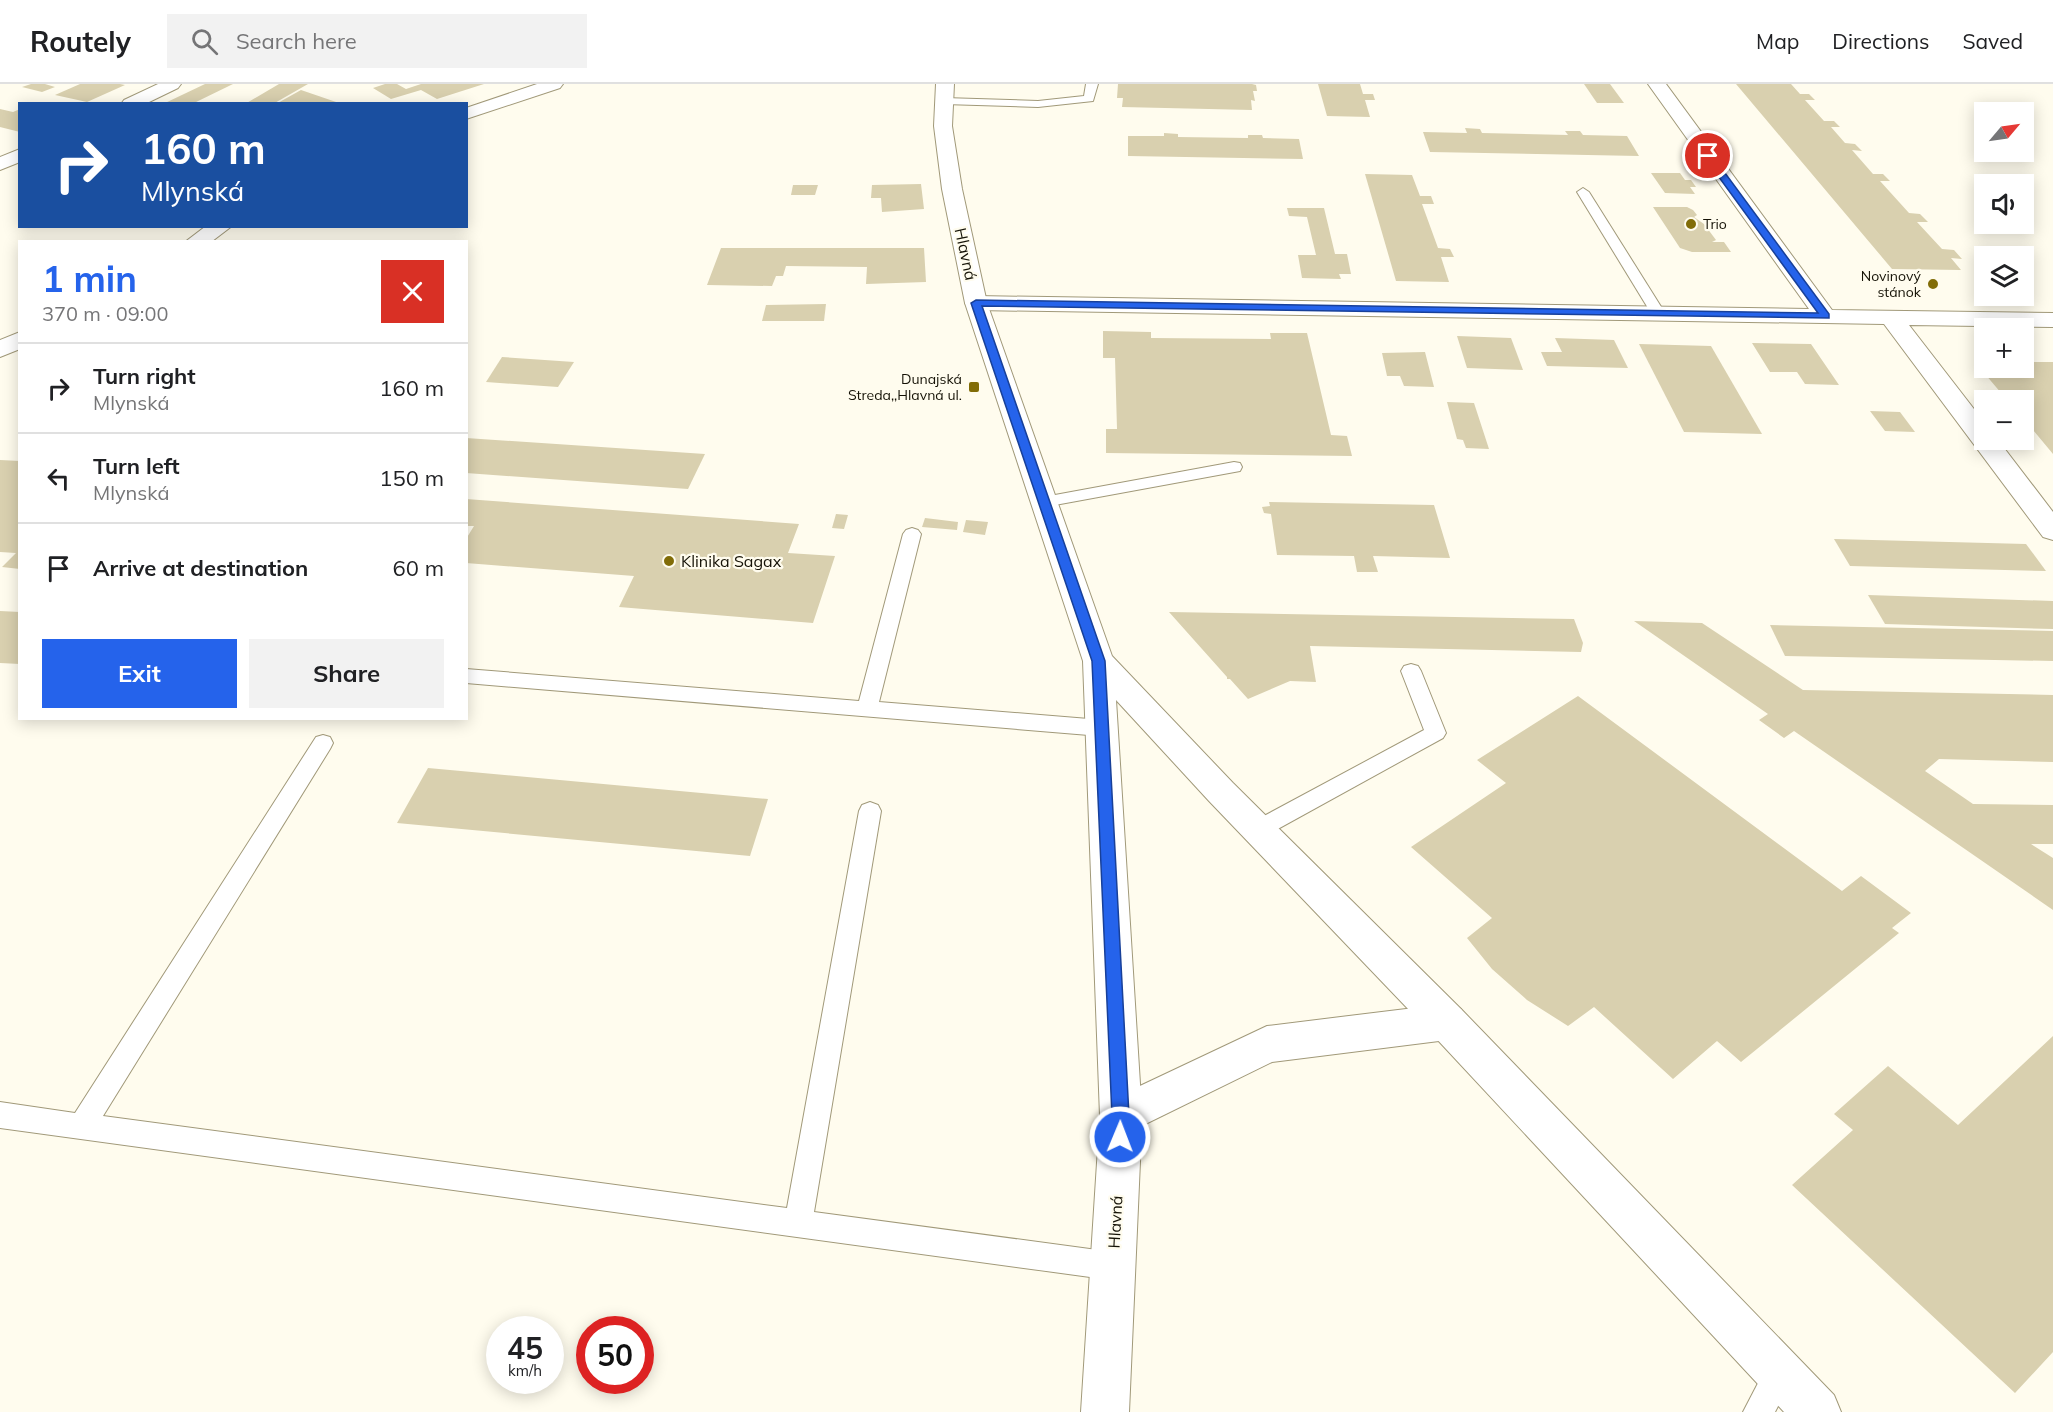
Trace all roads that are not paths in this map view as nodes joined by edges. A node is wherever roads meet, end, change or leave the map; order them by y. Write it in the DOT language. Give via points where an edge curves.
graph roads {
  1 [pos="172,84"];
  2 [pos="554,84"];
  3 [pos="1092,84"];
  4 [pos="1657,84"];
  5 [pos="944,93"];
  6 [pos="134,102"];
  7 [pos="468,113"];
  8 [pos="1583,192"];
  9 [pos="219,228"];
  10 [pos="198,240"];
  11 [pos="976,303"];
  12 [pos="1658,314"];
  13 [pos="1825,316"];
  14 [pos="1890,317"];
  15 [pos="2053,320"];
  16 [pos="18,340"];
  17 [pos="0,350"];
  18 [pos="1234,467"];
  19 [pos="1044,502"];
  20 [pos="2053,531"];
  21 [pos="912,534"];
  22 [pos="1098,661"];
  23 [pos="1411,670"];
  24 [pos="468,676"];
  25 [pos="867,709"];
  26 [pos="1101,728"];
  27 [pos="323,743"];
  28 [pos="870,811"];
  29 [pos="1257,830"];
  30 [pos="1447,1022"];
  31 [pos="0,1115"];
  32 [pos="1121,1116"];
  33 [pos="82,1126"];
  34 [pos="798,1222"];
  35 [pos="1112,1266"];
  36 [pos="1780,1373"];
  37 [pos="1105,1412"];
  38 [pos="1758,1412"];
  39 [pos="1817,1412"];
  1 -- 6 [label="street"];
  2 -- 7 [label="street"];
  3 -- 5 [label="lane" via="1089,99 1038,104"];
  4 -- 13 [label="street"];
  5 -- 11 [label="street, Hlavná" via="943,126 952,189"];
  8 -- 12 [label="lane"];
  9 -- 10 [label="street"];
  11 -- 12 [label="street"];
  11 -- 19 [label="street, Hlavná"];
  12 -- 13 [label="street"];
  13 -- 14 [label="street"];
  14 -- 15 [label="street"];
  14 -- 20 [label="street"];
  16 -- 17 [label="street"];
  18 -- 19 [label="lane"];
  19 -- 22 [label="street, Hlavná"];
  21 -- 25 [label="lane"];
  22 -- 26 [label="street, Hlavná"];
  22 -- 29 [label="street"];
  23 -- 29 [label="lane" via="1436,733"];
  24 -- 25 [label="lane"];
  25 -- 26 [label="lane"];
  26 -- 32 [label="street, Hlavná"];
  27 -- 33 [label="lane"];
  28 -- 34 [label="lane"];
  29 -- 30 [label="street"];
  30 -- 32 [label="street" via="1267,1044"];
  30 -- 36 [label="street"];
  31 -- 33 [label="lane"];
  32 -- 35 [label="street, Hlavná"];
  33 -- 34 [label="lane"];
  34 -- 35 [label="lane"];
  35 -- 37 [label="street, Hlavná"];
  36 -- 38 [label="lane"];
  36 -- 39 [label="street"];
}
